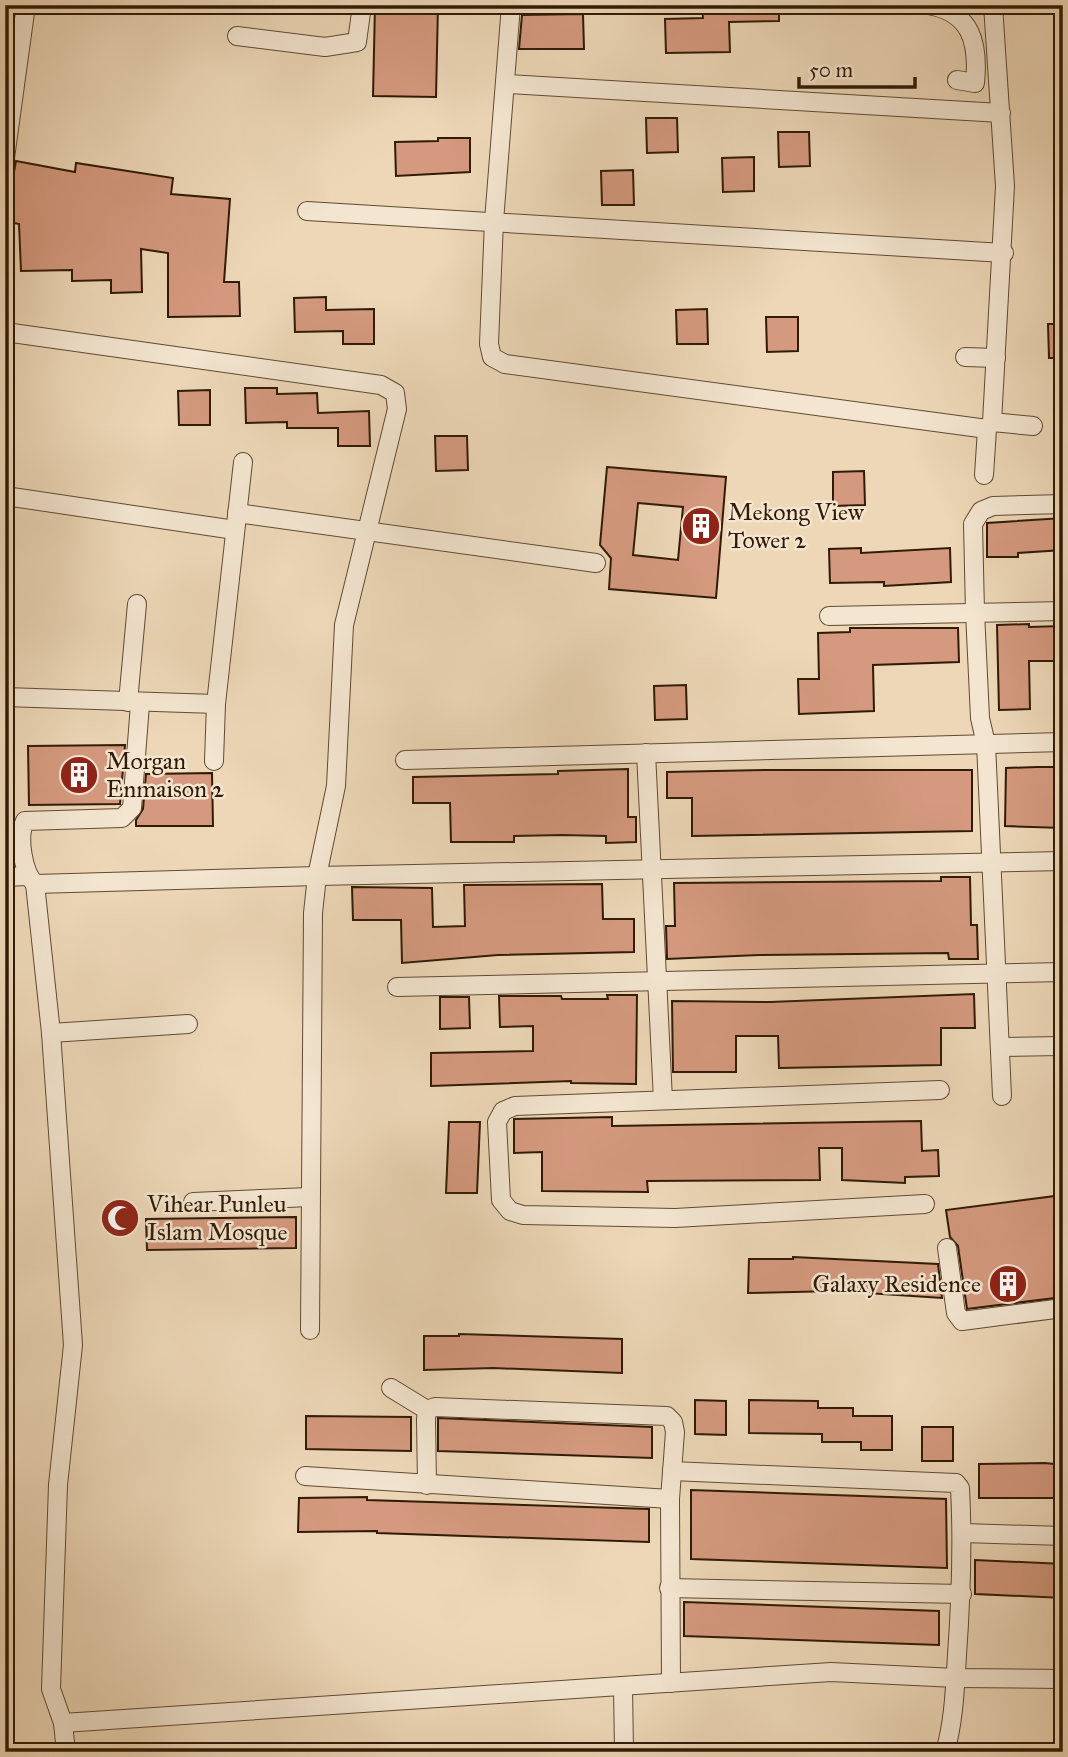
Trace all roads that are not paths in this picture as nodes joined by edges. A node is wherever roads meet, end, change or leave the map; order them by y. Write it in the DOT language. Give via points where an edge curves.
graph roads {
  1 [pos="26,5"];
  2 [pos="362,5"];
  3 [pos="511,5"];
  4 [pos="928,5"];
  5 [pos="993,5"];
  6 [pos="237,36"];
  7 [pos="957,80"];
  8 [pos="507,84"];
  9 [pos="1001,113"];
  10 [pos="5,158"];
  11 [pos="307,211"];
  12 [pos="494,221"];
  13 [pos="1004,253"];
  14 [pos="5,331"];
  15 [pos="965,356"];
  16 [pos="996,358"];
  17 [pos="990,426"];
  18 [pos="1033,426"];
  19 [pos="243,462"];
  20 [pos="984,475"];
  21 [pos="5,496"];
  22 [pos="1063,504"];
  23 [pos="236,522"];
  24 [pos="365,533"];
  25 [pos="596,563"];
  26 [pos="137,604"];
  27 [pos="1063,611"];
  28 [pos="975,612"];
  29 [pos="829,616"];
  30 [pos="5,697"];
  31 [pos="134,703"];
  32 [pos="216,704"];
  33 [pos="1063,742"];
  34 [pos="986,744"];
  35 [pos="646,753"];
  36 [pos="405,760"];
  37 [pos="214,761"];
  38 [pos="1063,861"];
  39 [pos="992,862"];
  40 [pos="652,869"];
  41 [pos="317,876"];
  42 [pos="5,877"];
  43 [pos="31,880"];
  44 [pos="1063,972"];
  45 [pos="996,974"];
  46 [pos="657,981"];
  47 [pos="397,987"];
  48 [pos="188,1024"];
  49 [pos="51,1033"];
  50 [pos="1063,1045"];
  51 [pos="1000,1047"];
  52 [pos="940,1090"];
  53 [pos="1002,1096"];
  54 [pos="663,1100"];
  55 [pos="309,1197"];
  56 [pos="193,1202"];
  57 [pos="925,1204"];
  58 [pos="947,1248"];
  59 [pos="1063,1308"];
  60 [pos="310,1330"];
  61 [pos="391,1388"];
  62 [pos="427,1410"];
  63 [pos="672,1471"];
  64 [pos="305,1476"];
  65 [pos="427,1485"];
  66 [pos="670,1499"];
  67 [pos="962,1533"];
  68 [pos="1063,1536"];
  69 [pos="669,1588"];
  70 [pos="962,1594"];
  71 [pos="956,1678"];
  72 [pos="1063,1679"];
  73 [pos="671,1683"];
  74 [pos="623,1686"];
  75 [pos="63,1723"];
  76 [pos="66,1752"];
  77 [pos="624,1752"];
  78 [pos="945,1752"];
  1 -- 10 [label="street"];
  2 -- 6 [label="street" via="357,42 325,47"];
  3 -- 8 [label="street"];
  4 -- 7 [label="street" via="947,8 967,25 976,79 971,84"];
  5 -- 9 [label="street"];
  8 -- 9 [label="street"];
  8 -- 12 [label="street"];
  9 -- 13 [label="street"];
  11 -- 12 [label="street"];
  12 -- 13 [label="street"];
  12 -- 17 [label="street" via="489,344 492,358 505,364"];
  13 -- 16 [label="street"];
  14 -- 24 [label="street" via="381,385 395,393 397,409"];
  15 -- 16 [label="street"];
  16 -- 17 [label="street"];
  17 -- 18 [label="street"];
  17 -- 20 [label="street"];
  19 -- 23 [label="street"];
  21 -- 23 [label="street"];
  22 -- 28 [label="street" via="993,506 981,511 973,524"];
  23 -- 24 [label="street" via="267,518"];
  23 -- 32 [label="street"];
  24 -- 25 [label="street"];
  24 -- 41 [label="street" via="344,625 336,786"];
  26 -- 31 [label="street"];
  27 -- 28 [label="street"];
  28 -- 29 [label="street"];
  28 -- 34 [label="street" via="980,718"];
  30 -- 31 [label="street"];
  31 -- 32 [label="street"];
  31 -- 43 [label="street" via="132,808 122,818 25,821 22,839"];
  32 -- 37 [label="street"];
  33 -- 34 [label="street"];
  34 -- 35 [label="street"];
  34 -- 39 [label="street"];
  35 -- 36 [label="street"];
  35 -- 40 [label="street"];
  38 -- 39 [label="street"];
  39 -- 40 [label="street"];
  39 -- 45 [label="street"];
  40 -- 41 [label="street"];
  40 -- 46 [label="street"];
  41 -- 43 [label="street"];
  41 -- 55 [label="street"];
  42 -- 43 [label="street"];
  43 -- 49 [label="street"];
  44 -- 45 [label="street"];
  45 -- 46 [label="street"];
  45 -- 51 [label="street"];
  46 -- 47 [label="street"];
  46 -- 54 [label="street"];
  48 -- 49 [label="street"];
  49 -- 75 [label="street" via="73,1345 58,1485 51,1689"];
  50 -- 51 [label="street"];
  51 -- 53 [label="street"];
  52 -- 54 [label="street"];
  54 -- 57 [label="street" via="516,1106 503,1111 497,1122 500,1200 523,1216 675,1217"];
  55 -- 56 [label="street"];
  55 -- 60 [label="street"];
  58 -- 59 [label="street" via="956,1313 962,1321"];
  61 -- 62 [label="street"];
  62 -- 63 [label="street" via="667,1416 675,1432"];
  62 -- 65 [label="street"];
  63 -- 66 [label="street"];
  63 -- 67 [label="street" via="950,1482 960,1488"];
  64 -- 65 [label="street"];
  65 -- 66 [label="street"];
  66 -- 69 [label="street"];
  67 -- 68 [label="street"];
  67 -- 70 [label="street"];
  69 -- 70 [label="street"];
  69 -- 73 [label="street"];
  70 -- 71 [label="street"];
  71 -- 72 [label="street"];
  71 -- 73 [label="street" via="831,1672"];
  71 -- 78 [label="street"];
  73 -- 74 [label="street"];
  74 -- 75 [label="street"];
  74 -- 77 [label="street"];
  75 -- 76 [label="street"];
}
